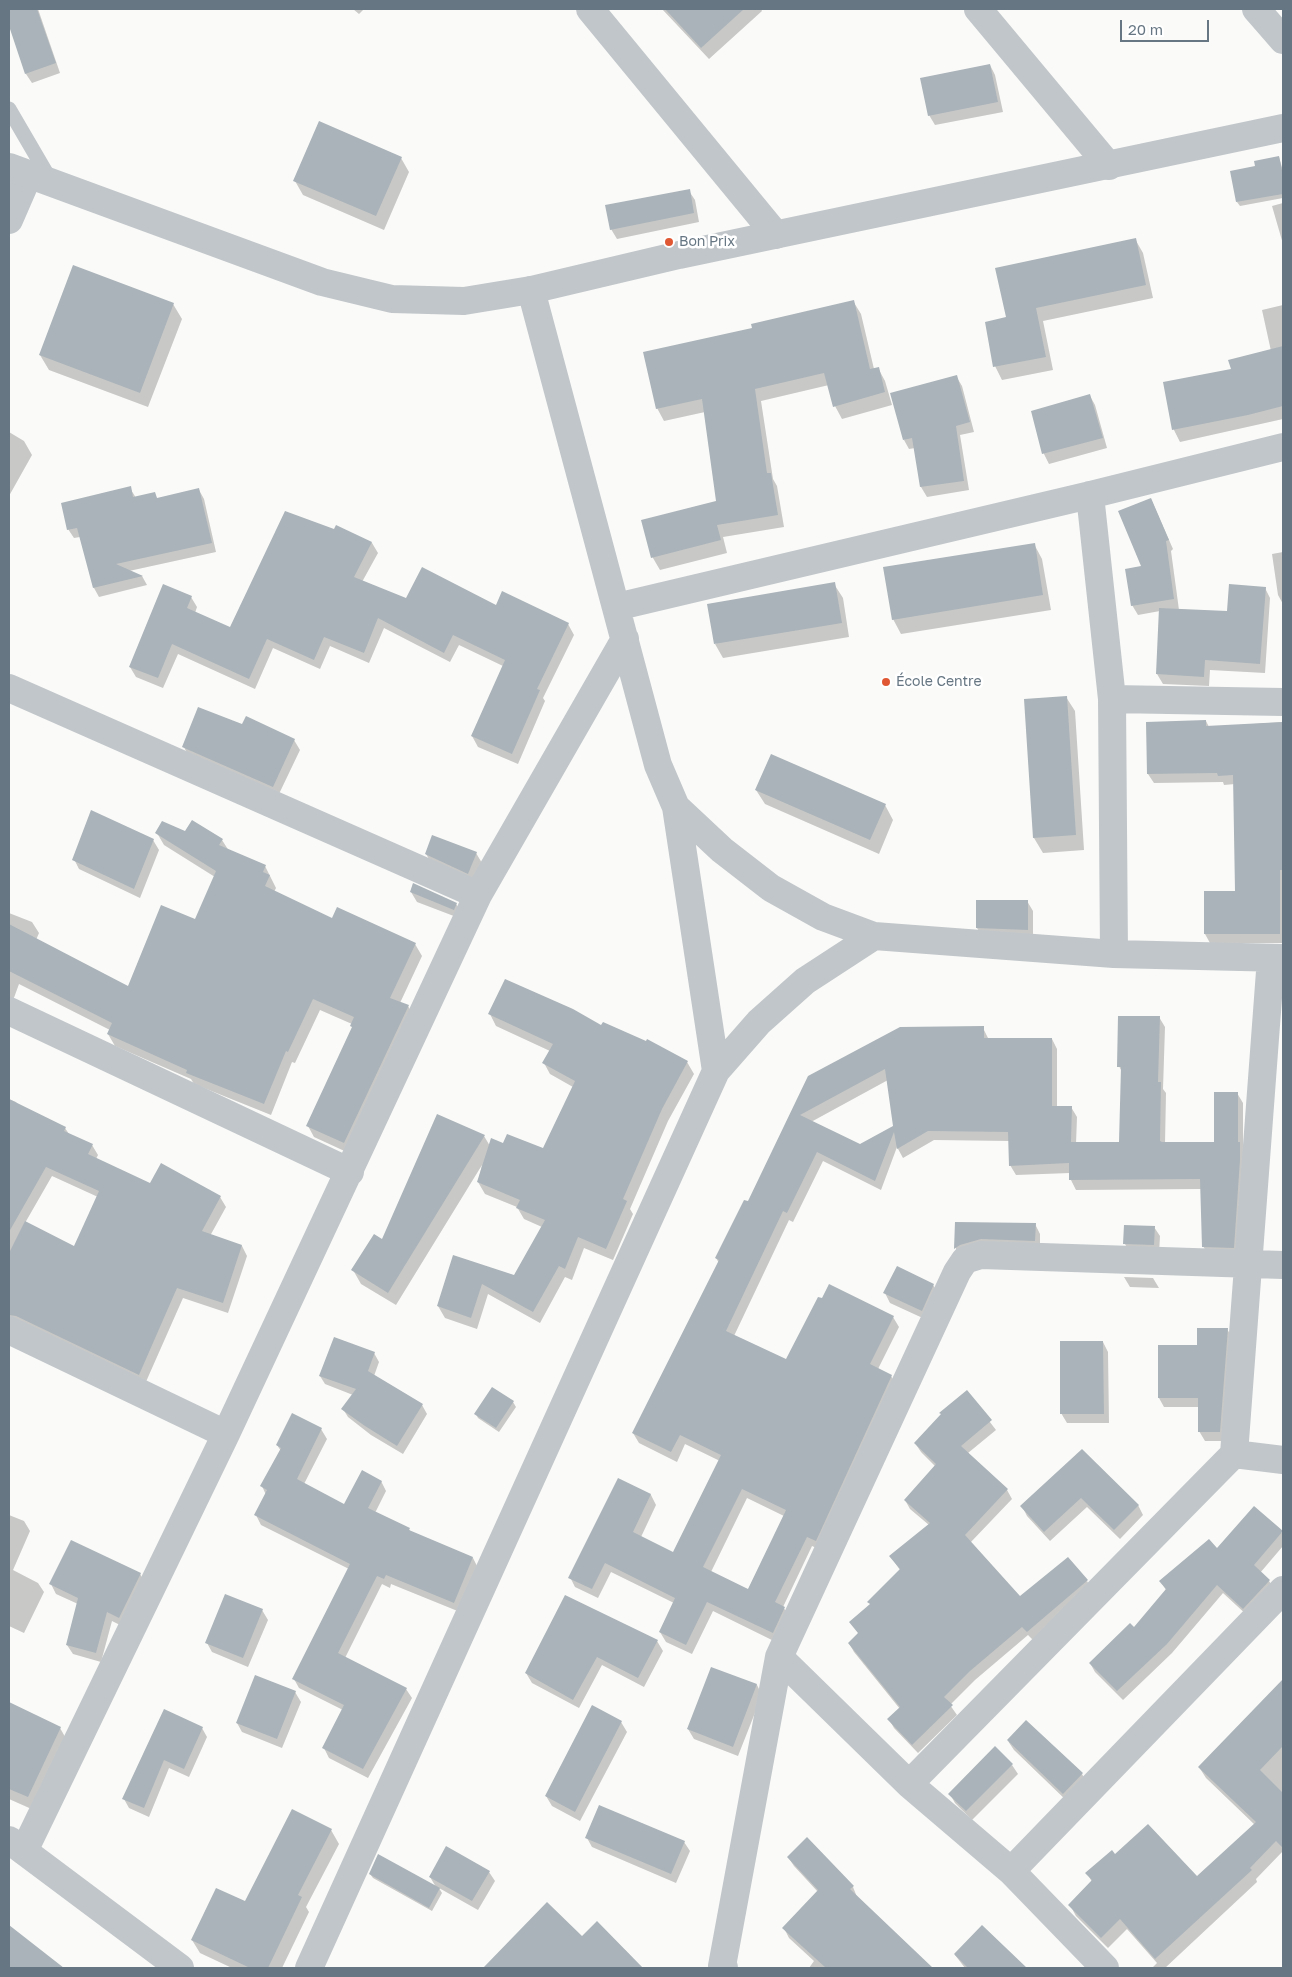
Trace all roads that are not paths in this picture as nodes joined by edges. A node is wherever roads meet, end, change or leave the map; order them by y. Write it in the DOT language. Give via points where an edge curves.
graph roads {
  1 [pos="590,9"];
  2 [pos="978,9"];
  3 [pos="1256,9"];
  4 [pos="1283,40"];
  5 [pos="9,109"];
  6 [pos="1283,128"];
  7 [pos="1109,166"];
  8 [pos="30,175"];
  9 [pos="9,220"];
  10 [pos="776,234"];
  11 [pos="531,290"];
  12 [pos="1283,447"];
  13 [pos="1090,495"];
  14 [pos="616,606"];
  15 [pos="624,639"];
  16 [pos="9,688"];
  17 [pos="1112,699"];
  18 [pos="1283,702"];
  19 [pos="676,807"];
  20 [pos="478,895"];
  21 [pos="874,936"];
  22 [pos="1114,954"];
  23 [pos="1277,958"];
  24 [pos="9,1011"];
  25 [pos="716,1071"];
  26 [pos="350,1172"];
  27 [pos="1247,1264"];
  28 [pos="1283,1265"];
  29 [pos="9,1330"];
  30 [pos="226,1434"];
  31 [pos="1234,1454"];
  32 [pos="1283,1460"];
  33 [pos="1283,1590"];
  34 [pos="778,1657"];
  35 [pos="910,1784"];
  36 [pos="16,1845"];
  37 [pos="1010,1871"];
  38 [pos="722,1967"];
  39 [pos="180,1968"];
  40 [pos="309,1968"];
  41 [pos="1105,1968"];
  1 -- 10 [label="street"];
  2 -- 7 [label="street"];
  3 -- 4 [label="street"];
  5 -- 8 [label="lane"];
  6 -- 7 [label="street"];
  7 -- 10 [label="street"];
  8 -- 9 [label="street"];
  8 -- 11 [label="street" via="322,282 392,299 464,301"];
  10 -- 11 [label="street"];
  11 -- 14 [label="street"];
  12 -- 13 [label="street"];
  13 -- 14 [label="street"];
  13 -- 17 [label="street"];
  14 -- 15 [label="street"];
  15 -- 19 [label="street" via="658,765"];
  15 -- 20 [label="street"];
  16 -- 20 [label="street"];
  17 -- 18 [label="street"];
  17 -- 22 [label="street"];
  19 -- 21 [label="street" via="722,850 771,888 823,917"];
  19 -- 25 [label="street"];
  20 -- 26 [label="street"];
  21 -- 22 [label="street"];
  21 -- 25 [label="street" via="804,980 759,1022"];
  22 -- 23 [label="street"];
  23 -- 27 [label="street"];
  24 -- 26 [label="street"];
  25 -- 40 [label="street"];
  26 -- 30 [label="street"];
  27 -- 28 [label="street"];
  27 -- 31 [label="street"];
  27 -- 34 [label="street" via="981,1255 965,1260"];
  29 -- 30 [label="street"];
  30 -- 36 [label="street"];
  31 -- 32 [label="street"];
  31 -- 35 [label="street"];
  33 -- 37 [label="street"];
  34 -- 35 [label="street"];
  34 -- 38 [label="street"];
  35 -- 37 [label="street"];
  36 -- 39 [label="street"];
  37 -- 41 [label="street"];
}
